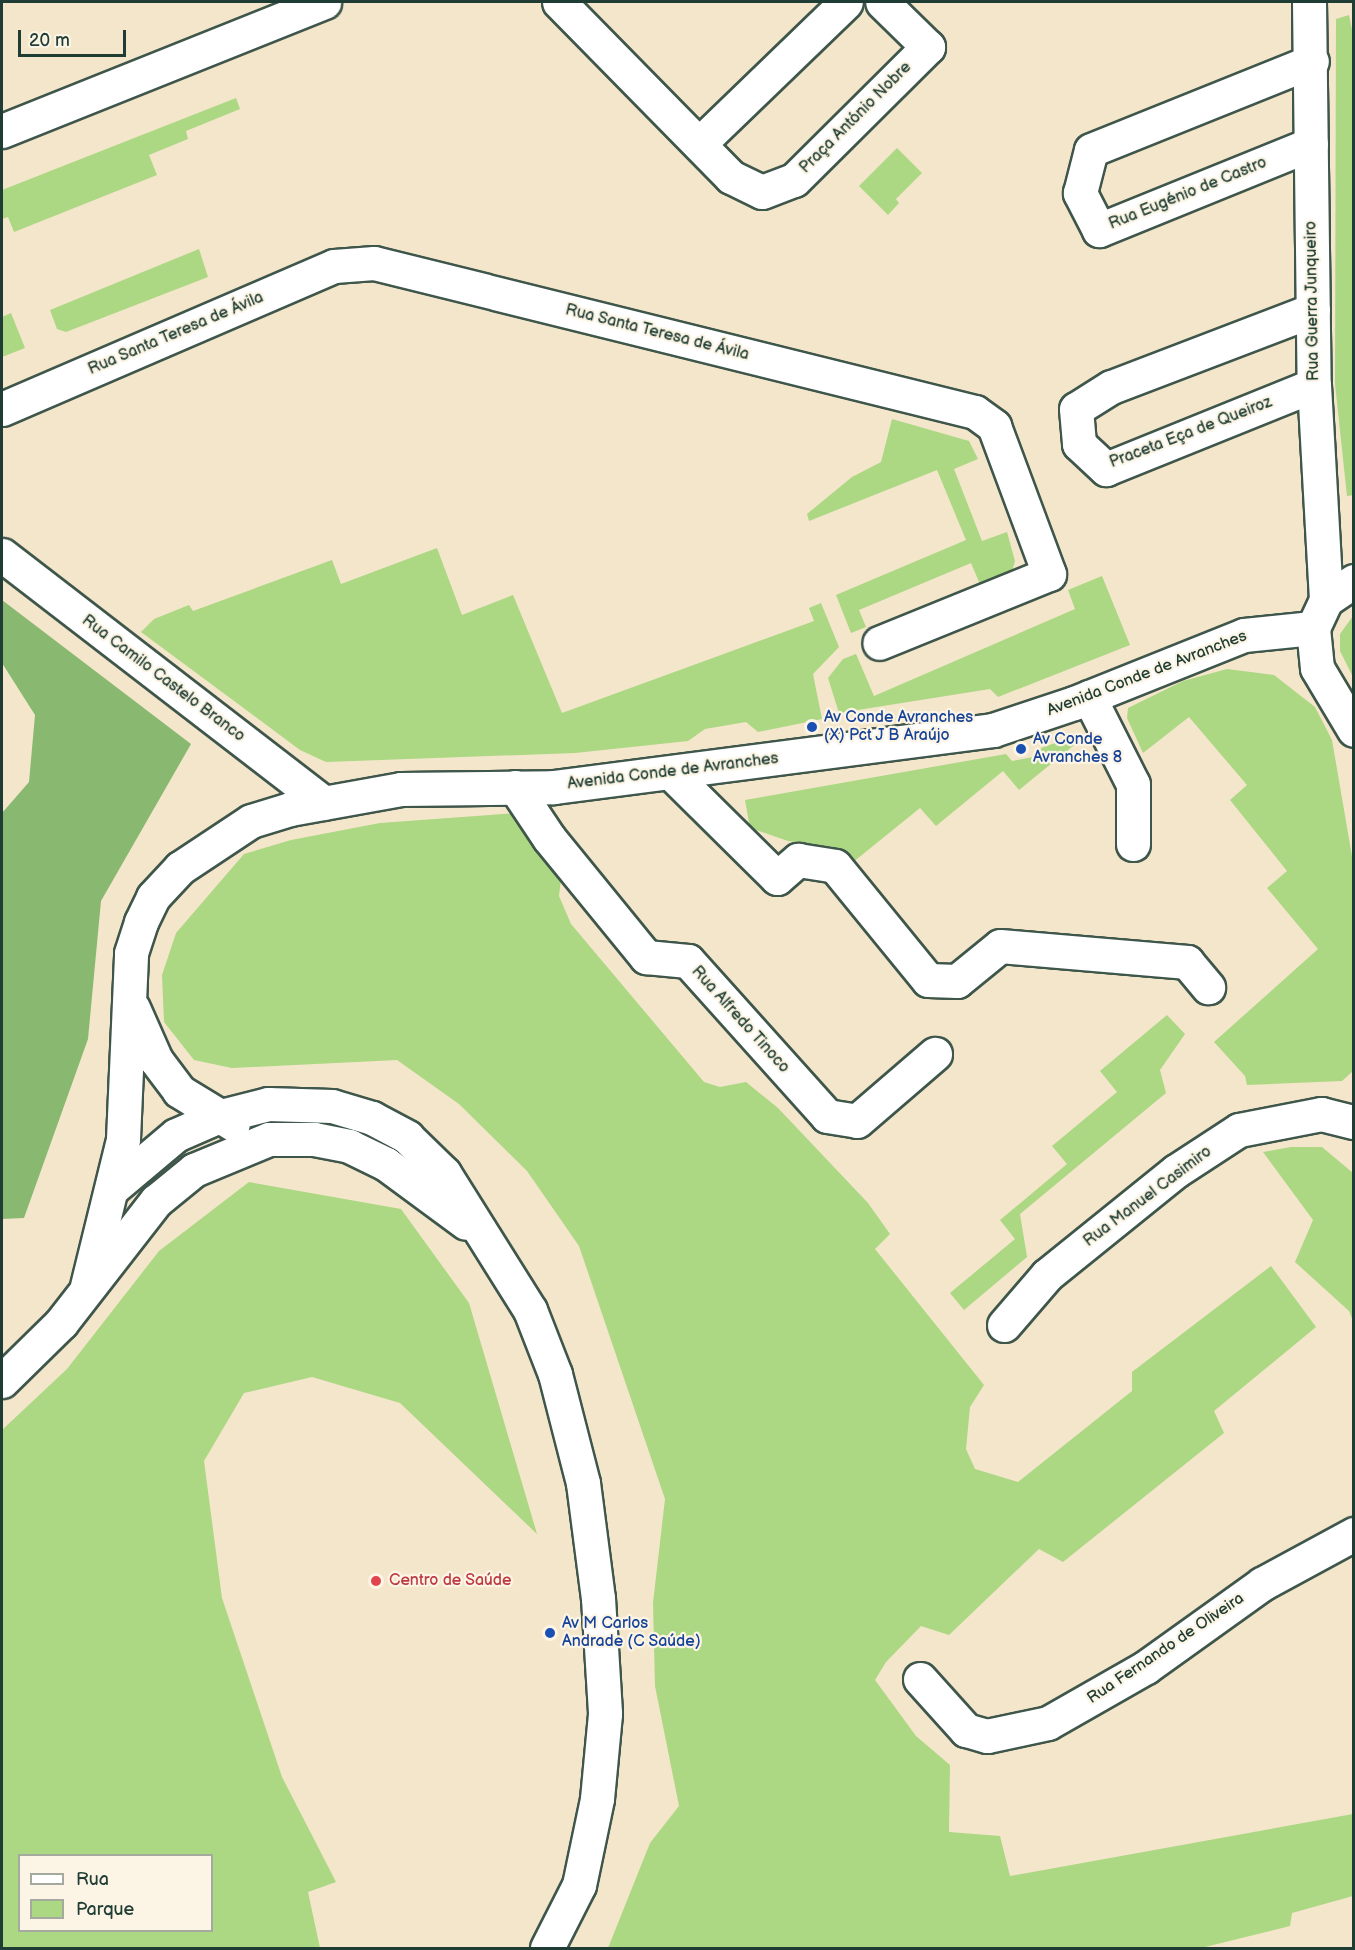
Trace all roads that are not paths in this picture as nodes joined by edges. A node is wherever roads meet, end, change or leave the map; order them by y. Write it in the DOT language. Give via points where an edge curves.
graph roads {
  1 [pos="324,2"];
  2 [pos="559,2"];
  3 [pos="846,2"];
  4 [pos="882,2"];
  5 [pos="1309,2"];
  6 [pos="1312,61"];
  7 [pos="2,131"];
  8 [pos="699,144"];
  9 [pos="1311,144"];
  10 [pos="1313,310"];
  11 [pos="1314,385"];
  12 [pos="2,409"];
  13 [pos="2,555"];
  14 [pos="1353,581"];
  15 [pos="1320,614"];
  16 [pos="879,643"];
  17 [pos="1089,697"];
  18 [pos="1353,730"];
  19 [pos="671,772"];
  20 [pos="515,787"];
  21 [pos="324,803"];
  22 [pos="1133,844"];
  23 [pos="1208,987"];
  24 [pos="130,1001"];
  25 [pos="935,1054"];
  26 [pos="217,1117"];
  27 [pos="1353,1122"];
  28 [pos="269,1139"];
  29 [pos="113,1188"];
  30 [pos="488,1241"];
  31 [pos="87,1286"];
  32 [pos="1004,1325"];
  33 [pos="2,1381"];
  34 [pos="1353,1534"];
  35 [pos="920,1679"];
  36 [pos="547,1948"];
  1 -- 7 [label="street"];
  2 -- 8 [label="street, Praça António Nobre"];
  3 -- 8 [label="street"];
  4 -- 8 [label="street, Praça António Nobre" via="928,47 794,180 762,192 731,177"];
  5 -- 6 [label="street, Rua Guerra Junqueiro"];
  6 -- 9 [label="street, Rua Guerra Junqueiro"];
  6 -- 9 [label="street, Rua Eugénio de Castro" via="1091,150 1080,194 1099,230"];
  9 -- 10 [label="street, Rua Guerra Junqueiro"];
  10 -- 11 [label="street, Rua Guerra Junqueiro"];
  10 -- 11 [label="street, Praceta Eça de Queiroz" via="1111,387 1076,409 1079,444 1106,469"];
  11 -- 15 [label="street, Rua Guerra Junqueiro"];
  12 -- 16 [label="street, Rua Santa Teresa de Ávila" via="334,266 374,263 975,412 994,426 1050,574"];
  13 -- 21 [label="street, Rua Camilo Castelo Branco"];
  14 -- 15 [label="street"];
  15 -- 17 [label="street, Avenida Conde de Avranches" via="1244,635"];
  15 -- 18 [label="street, Rua Guerra Junqueiro" via="1317,668"];
  17 -- 19 [label="street, Avenida Conde de Avranches" via="993,730"];
  17 -- 22 [label="street" via="1133,784"];
  19 -- 20 [label="street, Avenida Conde de Avranches" via="554,787"];
  19 -- 23 [label="street" via="777,878 798,860 835,866 928,980 957,981 1000,946 1187,962"];
  20 -- 21 [label="street, Avenida Conde de Avranches" via="401,789"];
  20 -- 25 [label="street, Rua Alfredo Tinoco" via="549,838 646,957 688,961 827,1116 857,1121"];
  21 -- 24 [label="street, Avenida Conde de Avranches" via="251,822 180,868 153,897 141,922 132,953"];
  24 -- 26 [label="street, Avenida Conde de Avranches" via="167,1076 179,1091"];
  24 -- 29 [label="street, Avenida Conde de Avranches" via="127,1096"];
  26 -- 28 [label="street, Avenida Conde de Avranches"];
  26 -- 29 [label="street" via="176,1135"];
  26 -- 30 [label="street" via="268,1104 332,1106 372,1118 407,1137 444,1173"];
  27 -- 32 [label="street, Rua Manuel Casimiro" via="1321,1114 1239,1130 1176,1172 1047,1275"];
  28 -- 30 [label="street" via="314,1138 349,1146 416,1184"];
  28 -- 31 [label="street" via="194,1170 156,1201"];
  29 -- 31 [label="street, Avenida Conde de Avranches"];
  30 -- 36 [label="street" via="530,1310 555,1374 583,1483 598,1598 605,1714 597,1799 579,1885"];
  31 -- 33 [label="street" via="62,1323"];
  34 -- 35 [label="street, Rua Fernando de Oliveira" via="1262,1584 1146,1667 1048,1723 987,1736 966,1730"];
}
